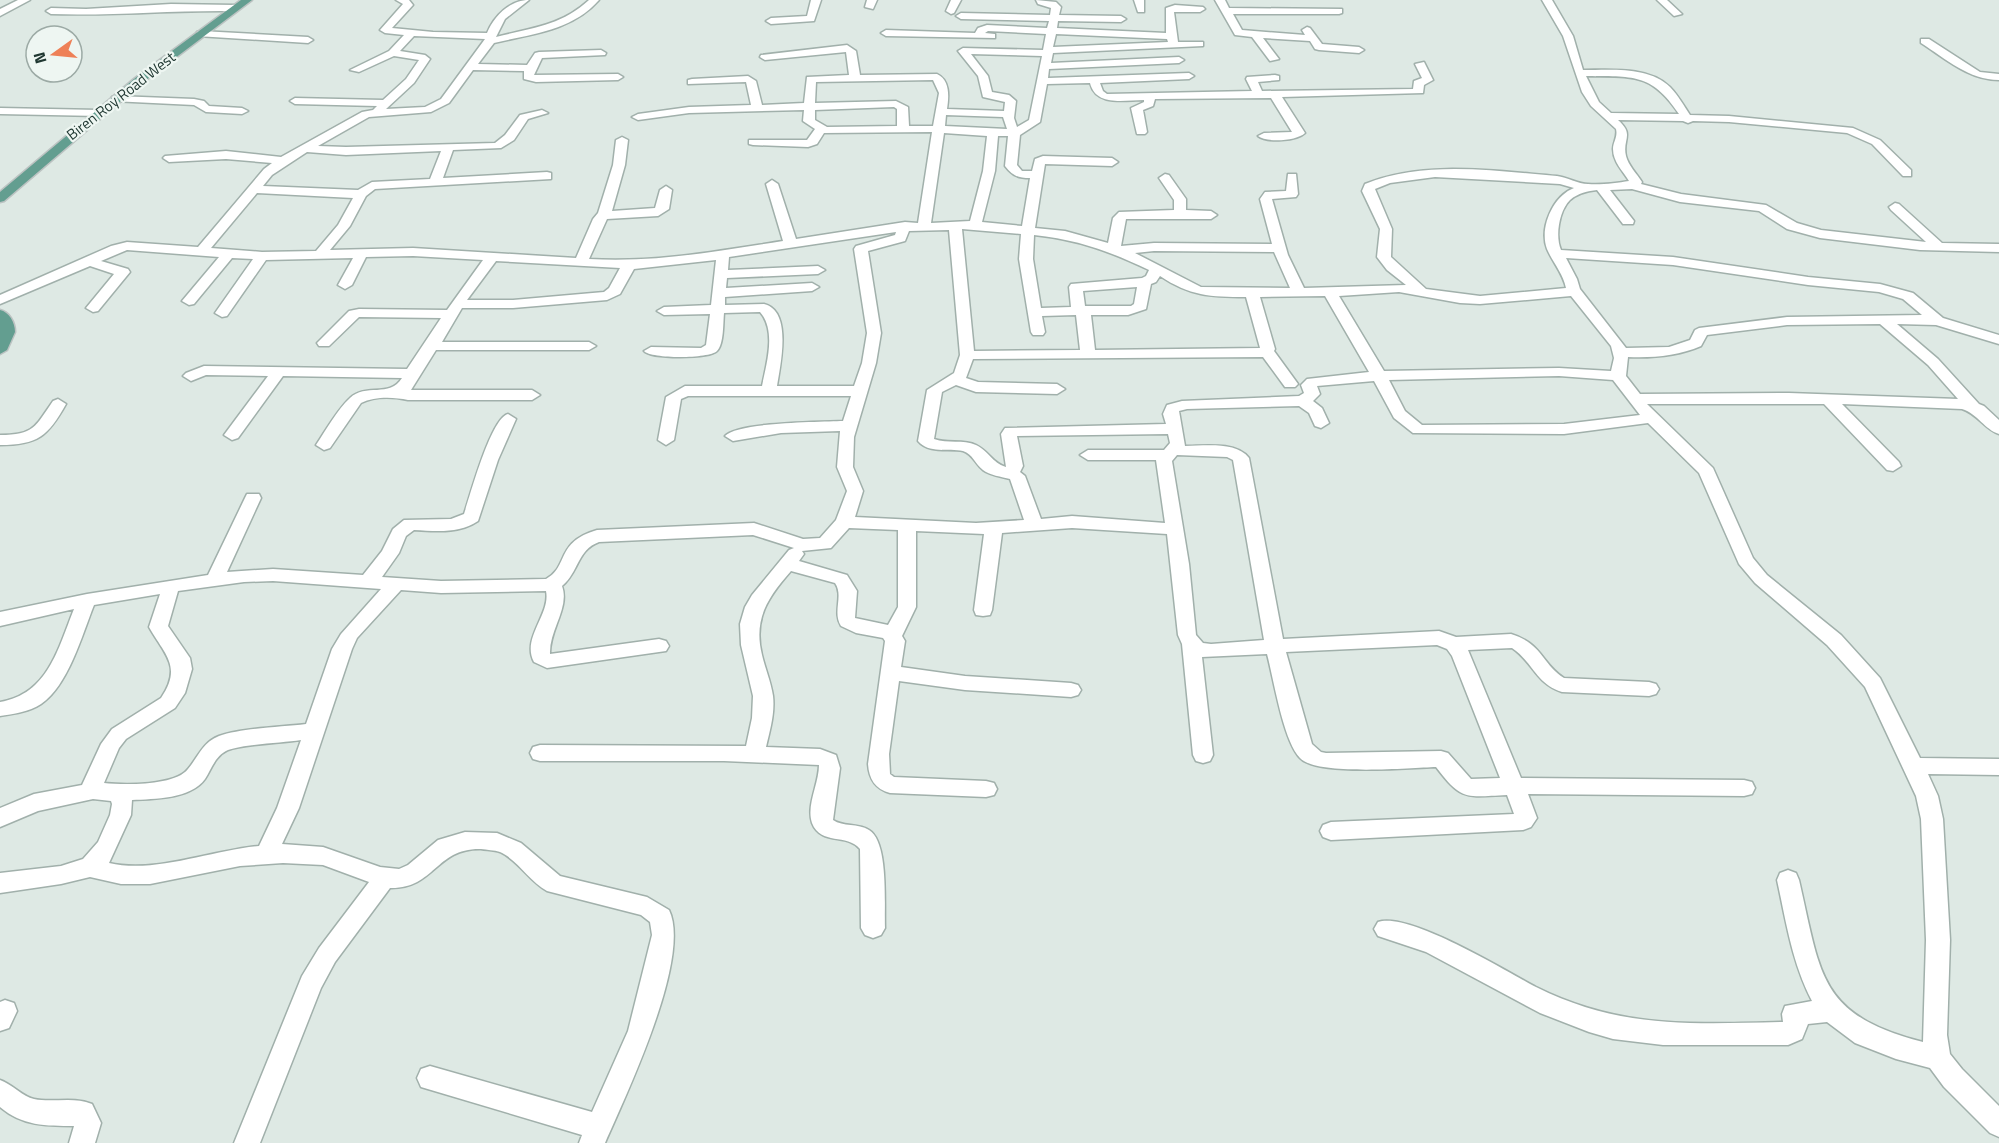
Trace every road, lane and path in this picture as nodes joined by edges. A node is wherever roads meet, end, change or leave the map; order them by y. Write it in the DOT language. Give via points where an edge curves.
graph roads {
  1 [pos="25,0"];
  2 [pos="46,0"];
  3 [pos="247,0"];
  4 [pos="401,0"];
  5 [pos="524,0"];
  6 [pos="594,0"];
  7 [pos="816,0"];
  8 [pos="956,0"];
  9 [pos="1041,0"];
  10 [pos="1220,0"];
  11 [pos="1288,0"];
  12 [pos="1547,0"];
  13 [pos="1662,0"];
  14 [pos="79,1"];
  15 [pos="236,8"];
  16 [pos="1200,9"];
  17 [pos="51,10"];
  18 [pos="1338,10"];
  19 [pos="951,11"];
  20 [pos="1226,11"];
  21 [pos="1296,11"];
  22 [pos="0,13"];
  23 [pos="1677,14"];
  24 [pos="961,16"];
  25 [pos="1054,16"];
  26 [pos="1120,19"];
  27 [pos="771,21"];
  28 [pos="411,33"];
  29 [pos="886,33"];
  30 [pos="201,34"];
  31 [pos="1255,34"];
  32 [pos="979,36"];
  33 [pos="995,36"];
  34 [pos="1312,38"];
  35 [pos="490,39"];
  36 [pos="308,40"];
  37 [pos="1173,41"];
  38 [pos="1925,41"];
  39 [pos="1049,43"];
  40 [pos="1199,44"];
  41 [pos="1000,50"];
  42 [pos="1359,50"];
  43 [pos="393,53"];
  44 [pos="601,53"];
  45 [pos="765,57"];
  46 [pos="1274,59"];
  47 [pos="1179,60"];
  48 [pos="1420,64"];
  49 [pos="1046,66"];
  50 [pos="470,67"];
  51 [pos="530,68"];
  52 [pos="355,70"];
  53 [pos="1579,73"];
  54 [pos="1189,76"];
  55 [pos="618,77"];
  56 [pos="1999,77"];
  57 [pos="855,78"];
  58 [pos="1275,78"];
  59 [pos="1092,80"];
  60 [pos="1043,81"];
  61 [pos="692,82"];
  62 [pos="1258,93"];
  63 [pos="1274,93"];
  64 [pos="1150,95"];
  65 [pos="116,99"];
  66 [pos="295,101"];
  67 [pos="386,104"];
  68 [pos="809,107"];
  69 [pos="757,108"];
  70 [pos="0,111"];
  71 [pos="242,111"];
  72 [pos="377,112"];
  73 [pos="942,112"];
  74 [pos="99,113"];
  75 [pos="542,113"];
  76 [pos="1008,114"];
  77 [pos="1609,116"];
  78 [pos="638,117"];
  79 [pos="1688,120"];
  80 [pos="820,129"];
  81 [pos="903,129"];
  82 [pos="939,129"];
  83 [pos="1141,132"];
  84 [pos="993,133"];
  85 [pos="1014,133"];
  86 [pos="1264,136"];
  87 [pos="622,140"];
  88 [pos="753,142"];
  89 [pos="448,147"];
  90 [pos="307,149"];
  91 [pos="169,158"];
  92 [pos="283,161"];
  93 [pos="1112,162"];
  94 [pos="1907,173"];
  95 [pos="1037,175"];
  96 [pos="547,176"];
  97 [pos="1292,177"];
  98 [pos="1165,178"];
  99 [pos="435,183"];
  100 [pos="772,184"];
  101 [pos="1632,185"];
  102 [pos="1601,187"];
  103 [pos="1584,188"];
  104 [pos="254,189"];
  105 [pos="666,190"];
  106 [pos="361,194"];
  107 [pos="0,198"];
  108 [pos="1895,207"];
  109 [pos="604,214"];
  110 [pos="1178,214"];
  111 [pos="1211,215"];
  112 [pos="1629,221"];
  113 [pos="924,225"];
  114 [pos="955,225"];
  115 [pos="975,225"];
  116 [pos="905,226"];
  117 [pos="1028,231"];
  118 [pos="790,242"];
  119 [pos="1938,246"];
  120 [pos="1280,248"];
  121 [pos="1999,248"];
  122 [pos="1117,249"];
  123 [pos="200,253"];
  124 [pos="362,253"];
  125 [pos="1557,254"];
  126 [pos="227,255"];
  127 [pos="262,255"];
  128 [pos="319,255"];
  129 [pos="723,255"];
  130 [pos="492,257"];
  131 [pos="89,261"];
  132 [pos="581,261"];
  133 [pos="629,265"];
  134 [pos="1157,268"];
  135 [pos="818,270"];
  136 [pos="722,274"];
  137 [pos="1144,282"];
  138 [pos="345,285"];
  139 [pos="812,287"];
  140 [pos="1421,290"];
  141 [pos="1573,290"];
  142 [pos="1329,292"];
  143 [pos="720,293"];
  144 [pos="1299,293"];
  145 [pos="1252,294"];
  146 [pos="0,300"];
  147 [pos="189,301"];
  148 [pos="93,308"];
  149 [pos="454,309"];
  150 [pos="718,309"];
  151 [pos="1081,310"];
  152 [pos="664,311"];
  153 [pos="1035,312"];
  154 [pos="222,313"];
  155 [pos="0,314"];
  156 [pos="1883,319"];
  157 [pos="1938,321"];
  158 [pos="1038,332"];
  159 [pos="1999,340"];
  160 [pos="324,343"];
  161 [pos="432,346"];
  162 [pos="589,346"];
  163 [pos="0,350"];
  164 [pos="651,351"];
  165 [pos="1266,351"];
  166 [pos="1621,352"];
  167 [pos="967,355"];
  168 [pos="1088,355"];
  169 [pos="278,372"];
  170 [pos="411,374"];
  171 [pos="191,376"];
  172 [pos="1379,376"];
  173 [pos="1618,376"];
  174 [pos="958,380"];
  175 [pos="1290,384"];
  176 [pos="1057,388"];
  177 [pos="403,389"];
  178 [pos="769,391"];
  179 [pos="859,391"];
  180 [pos="532,395"];
  181 [pos="1635,399"];
  182 [pos="1828,399"];
  183 [pos="1303,401"];
  184 [pos="58,404"];
  185 [pos="1973,406"];
  186 [pos="1651,418"];
  187 [pos="508,419"];
  188 [pos="1321,423"];
  189 [pos="847,426"];
  190 [pos="1174,429"];
  191 [pos="1999,429"];
  192 [pos="232,435"];
  193 [pos="733,436"];
  194 [pos="0,440"];
  195 [pos="666,440"];
  196 [pos="324,445"];
  197 [pos="1171,453"];
  198 [pos="1088,455"];
  199 [pos="1893,466"];
  200 [pos="1011,473"];
  201 [pos="253,498"];
  202 [pos="844,522"];
  203 [pos="1034,523"];
  204 [pos="907,527"];
  205 [pos="994,528"];
  206 [pos="1174,529"];
  207 [pos="802,545"];
  208 [pos="788,564"];
  209 [pos="214,580"];
  210 [pos="368,582"];
  211 [pos="552,584"];
  212 [pos="395,585"];
  213 [pos="168,586"];
  214 [pos="87,600"];
  215 [pos="983,610"];
  216 [pos="0,619"];
  217 [pos="893,635"];
  218 [pos="1454,644"];
  219 [pos="1191,645"];
  220 [pos="659,646"];
  221 [pos="1275,647"];
  222 [pos="890,673"];
  223 [pos="1649,689"];
  224 [pos="1071,690"];
  225 [pos="0,709"];
  226 [pos="314,731"];
  227 [pos="540,753"];
  228 [pos="754,755"];
  229 [pos="1203,755"];
  230 [pos="1914,766"];
  231 [pos="1999,767"];
  232 [pos="1514,786"];
  233 [pos="1744,788"];
  234 [pos="986,789"];
  235 [pos="93,790"];
  236 [pos="117,793"];
  237 [pos="0,818"];
  238 [pos="1331,831"];
  239 [pos="266,855"];
  240 [pos="90,867"];
  241 [pos="386,878"];
  242 [pos="1788,880"];
  243 [pos="0,883"];
  244 [pos="873,928"];
  245 [pos="1386,929"];
  246 [pos="1829,1011"];
  247 [pos="1938,1058"];
  248 [pos="430,1078"];
  249 [pos="0,1092"];
  250 [pos="1999,1124"];
  251 [pos="595,1135"];
  252 [pos="82,1143"];
  253 [pos="247,1143"];
  1 -- 22 [label="street"];
  2 -- 14 [label="street"];
  3 -- 15 [label="main road, Biren Roy Road West"];
  4 -- 28 [label="street" via="408,5 385,30"];
  5 -- 35 [label="street" via="504,15"];
  6 -- 35 [label="street" via="562,24"];
  7 -- 27 [label="street" via="811,19"];
  8 -- 19 [label="street"];
  9 -- 25 [label="street" via="1055,5"];
  10 -- 20 [label="street"];
  11 -- 21 [label="street"];
  12 -- 53 [label="street" via="1568,36"];
  13 -- 23 [label="street"];
  15 -- 17 [label="street"];
  15 -- 30 [label="main road, Biren Roy Road West"];
  16 -- 37 [label="street" via="1169,10"];
  18 -- 21 [label="street"];
  20 -- 21 [label="street"];
  20 -- 31 [label="street" via="1239,33"];
  21 -- 34 [label="street"];
  24 -- 25 [label="street"];
  25 -- 26 [label="street"];
  25 -- 39 [label="street"];
  28 -- 35 [label="street"];
  28 -- 43 [label="street"];
  29 -- 32 [label="street"];
  30 -- 36 [label="street"];
  30 -- 65 [label="main road, Biren Roy Road West"];
  31 -- 34 [label="street"];
  31 -- 46 [label="street"];
  32 -- 33 [label="street"];
  32 -- 39 [label="street" via="987,28"];
  33 -- 39 [label="street"];
  33 -- 41 [label="street"];
  34 -- 42 [label="street" via="1319,47"];
  35 -- 50 [label="street"];
  37 -- 39 [label="street"];
  37 -- 39 [label="street"];
  37 -- 40 [label="street"];
  38 -- 56 [label="street" via="1976,74"];
  39 -- 41 [label="street"];
  39 -- 49 [label="street"];
  41 -- 76 [label="street" via="963,51 983,75 987,95 1009,98"];
  43 -- 52 [label="street"];
  43 -- 67 [label="street" via="425,59 410,81"];
  44 -- 51 [label="street" via="539,55"];
  45 -- 57 [label="street" via="848,48"];
  47 -- 49 [label="street"];
  48 -- 63 [label="street" via="1428,80 1418,84 1418,92"];
  49 -- 60 [label="street"];
  50 -- 51 [label="street"];
  50 -- 72 [label="street" via="438,106 415,112"];
  51 -- 55 [label="street" via="528,76 537,79"];
  53 -- 77 [label="street" via="1595,104"];
  53 -- 79 [label="street" via="1649,80 1666,89"];
  54 -- 59 [label="street"];
  57 -- 68 [label="street" via="812,79"];
  57 -- 73 [label="street" via="937,77 943,87"];
  58 -- 62 [label="street" via="1251,79"];
  59 -- 60 [label="street"];
  59 -- 64 [label="street" via="1100,96"];
  60 -- 85 [label="street" via="1036,118"];
  61 -- 69 [label="street" via="748,79"];
  62 -- 63 [label="street"];
  62 -- 64 [label="street"];
  63 -- 86 [label="street" via="1299,133"];
  64 -- 83 [label="street" via="1149,104 1137,108"];
  65 -- 71 [label="street" via="194,102 206,109"];
  65 -- 74 [label="main road, Biren Roy Road West"];
  66 -- 67 [label="street"];
  67 -- 72 [label="street"];
  68 -- 69 [label="street"];
  68 -- 80 [label="street" via="809,121"];
  68 -- 81 [label="street" via="900,105"];
  69 -- 78 [label="street" via="689,110"];
  70 -- 74 [label="street"];
  72 -- 90 [label="street" via="358,117"];
  73 -- 76 [label="street"];
  73 -- 82 [label="street"];
  74 -- 107 [label="main road, Biren Roy Road West"];
  75 -- 89 [label="street" via="524,117 503,144"];
  76 -- 85 [label="street"];
  77 -- 79 [label="street"];
  77 -- 101 [label="street" via="1623,134 1619,148 1624,166 1636,182"];
  79 -- 94 [label="street" via="1738,120 1849,130 1876,142"];
  80 -- 81 [label="street"];
  80 -- 88 [label="street" via="808,144"];
  81 -- 82 [label="street"];
  82 -- 84 [label="street"];
  82 -- 113 [label="street"];
  84 -- 85 [label="street"];
  84 -- 115 [label="street" via="989,171"];
  85 -- 95 [label="street" via="1011,166 1014,171"];
  87 -- 109 [label="street"];
  89 -- 90 [label="street"];
  89 -- 99 [label="street"];
  90 -- 92 [label="street"];
  91 -- 92 [label="street" via="226,155"];
  92 -- 104 [label="street"];
  93 -- 95 [label="street" via="1043,160"];
  95 -- 117 [label="street"];
  96 -- 99 [label="street"];
  97 -- 120 [label="street" via="1292,194 1266,197"];
  98 -- 110 [label="street" via="1180,199"];
  99 -- 106 [label="street" via="372,186"];
  100 -- 118 [label="street"];
  101 -- 102 [label="street"];
  101 -- 119 [label="street" via="1680,198 1762,208 1792,226 1820,234"];
  102 -- 103 [label="street"];
  102 -- 112 [label="street"];
  103 -- 125 [label="street" via="1565,195 1557,210 1552,237"];
  103 -- 140 [label="street" via="1568,180 1431,173 1402,176 1369,187 1386,229 1384,257"];
  104 -- 106 [label="street"];
  104 -- 123 [label="street"];
  105 -- 109 [label="street" via="663,209 658,212"];
  106 -- 128 [label="street" via="344,226"];
  108 -- 119 [label="street"];
  109 -- 132 [label="street"];
  110 -- 111 [label="street"];
  110 -- 122 [label="street" via="1123,215 1119,219"];
  113 -- 114 [label="street"];
  113 -- 116 [label="street"];
  114 -- 115 [label="street"];
  114 -- 167 [label="street"];
  115 -- 117 [label="street"];
  116 -- 118 [label="street"];
  116 -- 179 [label="street" via="900,238 861,249 874,333"];
  117 -- 122 [label="street" via="1081,238"];
  117 -- 153 [label="street" via="1028,281"];
  118 -- 129 [label="street"];
  119 -- 121 [label="street"];
  120 -- 122 [label="street"];
  120 -- 144 [label="street"];
  122 -- 134 [label="street"];
  123 -- 126 [label="street"];
  123 -- 131 [label="street" via="127,246"];
  124 -- 128 [label="street"];
  124 -- 130 [label="street"];
  124 -- 138 [label="street"];
  125 -- 141 [label="street" via="1573,282"];
  125 -- 157 [label="street" via="1684,262 1880,288 1908,296"];
  126 -- 127 [label="street"];
  126 -- 147 [label="street"];
  127 -- 128 [label="street"];
  127 -- 154 [label="street"];
  129 -- 133 [label="street"];
  129 -- 136 [label="street"];
  130 -- 132 [label="street"];
  130 -- 149 [label="street"];
  131 -- 146 [label="street"];
  131 -- 148 [label="street" via="123,272"];
  132 -- 133 [label="street"];
  133 -- 149 [label="street" via="615,291 607,296"];
  134 -- 137 [label="street" via="1151,279"];
  134 -- 145 [label="street" via="1199,291"];
  135 -- 136 [label="street"];
  136 -- 143 [label="street"];
  137 -- 151 [label="street" via="1138,308"];
  137 -- 151 [label="street" via="1076,287"];
  139 -- 143 [label="street"];
  140 -- 141 [label="street" via="1480,300 1552,296"];
  140 -- 142 [label="street"];
  141 -- 166 [label="street" via="1612,335"];
  142 -- 144 [label="street"];
  142 -- 172 [label="street"];
  143 -- 150 [label="street"];
  144 -- 145 [label="street"];
  145 -- 165 [label="street"];
  149 -- 160 [label="street" via="354,314"];
  149 -- 161 [label="street"];
  150 -- 152 [label="street"];
  150 -- 164 [label="street" via="713,347 708,351"];
  150 -- 178 [label="street" via="755,307 770,313 775,343"];
  151 -- 153 [label="street"];
  151 -- 168 [label="street"];
  153 -- 158 [label="street"];
  155 -- 163 [label="main road" via="7,321 9,333"];
  156 -- 157 [label="street"];
  156 -- 166 [label="street" via="1787,321 1704,331 1696,342 1685,347 1650,353"];
  156 -- 185 [label="street" via="1933,362"];
  157 -- 159 [label="street"];
  161 -- 162 [label="street"];
  161 -- 170 [label="street"];
  165 -- 168 [label="street" via="1251,355"];
  165 -- 175 [label="street"];
  166 -- 173 [label="street"];
  167 -- 168 [label="street"];
  167 -- 174 [label="street"];
  169 -- 170 [label="street"];
  169 -- 171 [label="street" via="204,370"];
  169 -- 192 [label="street"];
  170 -- 177 [label="street"];
  172 -- 173 [label="street" via="1559,372"];
  172 -- 183 [label="street" via="1312,382 1312,394"];
  172 -- 186 [label="street" via="1401,418 1419,430 1544,431 1613,426"];
  173 -- 181 [label="street"];
  174 -- 176 [label="street" via="976,387"];
  174 -- 200 [label="street" via="935,390 926,441 970,447 989,467"];
  177 -- 180 [label="street" via="408,395"];
  177 -- 196 [label="street" via="396,394 367,395 356,400"];
  178 -- 179 [label="street"];
  178 -- 195 [label="street" via="677,393"];
  179 -- 189 [label="street"];
  181 -- 182 [label="street"];
  181 -- 186 [label="street"];
  182 -- 185 [label="street"];
  182 -- 199 [label="street"];
  183 -- 188 [label="street" via="1316,411"];
  183 -- 190 [label="street" via="1179,405 1172,408"];
  184 -- 194 [label="street" via="44,429 34,437"];
  185 -- 191 [label="street"];
  186 -- 230 [label="street" via="1707,472 1745,560 1761,579 1857,662 1873,683"];
  187 -- 210 [label="street" via="472,517 457,524 404,527"];
  189 -- 193 [label="street" via="774,429"];
  189 -- 202 [label="street" via="845,467 855,491"];
  190 -- 197 [label="street" via="1178,444"];
  190 -- 200 [label="street" via="1011,431 1015,466"];
  197 -- 198 [label="street"];
  197 -- 206 [label="street" via="1164,460"];
  197 -- 221 [label="street" via="1230,452 1241,458"];
  200 -- 203 [label="street" via="1017,476"];
  201 -- 209 [label="street"];
  202 -- 204 [label="street"];
  202 -- 207 [label="street" via="825,544"];
  203 -- 205 [label="street"];
  203 -- 206 [label="street"];
  204 -- 205 [label="street"];
  204 -- 217 [label="street" via="907,607"];
  205 -- 215 [label="street"];
  206 -- 219 [label="street"];
  207 -- 208 [label="street"];
  207 -- 211 [label="street" via="754,529 597,536 576,546"];
  208 -- 217 [label="street" via="841,579 849,592 847,621"];
  208 -- 228 [label="street" via="751,615 752,654 764,715"];
  209 -- 210 [label="street" via="273,575"];
  209 -- 213 [label="street"];
  210 -- 212 [label="street"];
  211 -- 212 [label="street"];
  211 -- 220 [label="street" via="556,595 540,649 541,657 547,661"];
  212 -- 226 [label="street" via="350,634"];
  213 -- 214 [label="street"];
  213 -- 235 [label="street" via="158,627 180,658 182,669 175,693 155,713 119,734 93,782"];
  214 -- 216 [label="street"];
  214 -- 225 [label="street" via="50,684 37,698"];
  217 -- 222 [label="street"];
  218 -- 221 [label="street" via="1439,638"];
  218 -- 223 [label="street" via="1511,641 1530,651 1553,681 1568,686"];
  218 -- 232 [label="street"];
  219 -- 221 [label="street" via="1211,651"];
  219 -- 229 [label="street"];
  221 -- 232 [label="street" via="1300,742 1316,760 1441,759 1468,788"];
  222 -- 224 [label="street"];
  222 -- 234 [label="street" via="879,754 882,781"];
  226 -- 236 [label="street" via="226,742 213,747 190,782"];
  226 -- 239 [label="street" via="288,808"];
  227 -- 228 [label="street"];
  228 -- 244 [label="street" via="829,760 824,824 868,840"];
  230 -- 231 [label="street"];
  230 -- 247 [label="street" via="1932,819"];
  232 -- 233 [label="street"];
  232 -- 238 [label="street" via="1526,818 1523,821"];
  235 -- 236 [label="street"];
  235 -- 237 [label="street" via="34,803"];
  236 -- 240 [label="street" via="123,809 109,842"];
  239 -- 240 [label="street" via="154,873 122,875"];
  239 -- 241 [label="street" via="333,857"];
  240 -- 243 [label="street"];
  241 -- 251 [label="street" via="409,877 453,842 494,842 511,847 543,878 555,884 647,907 661,917 664,935 651,997"];
  241 -- 253 [label="street" via="327,955 311,984"];
  242 -- 246 [label="street" via="1809,975"];
  245 -- 246 [label="street" via="1431,943 1554,1007 1590,1021 1639,1032 1788,1033 1796,1027 1794,1014"];
  246 -- 247 [label="street" via="1851,1029 1874,1040"];
  247 -- 250 [label="street"];
  248 -- 251 [label="street"];
  249 -- 252 [label="street" via="21,1108 83,1113 88,1123"];
}
